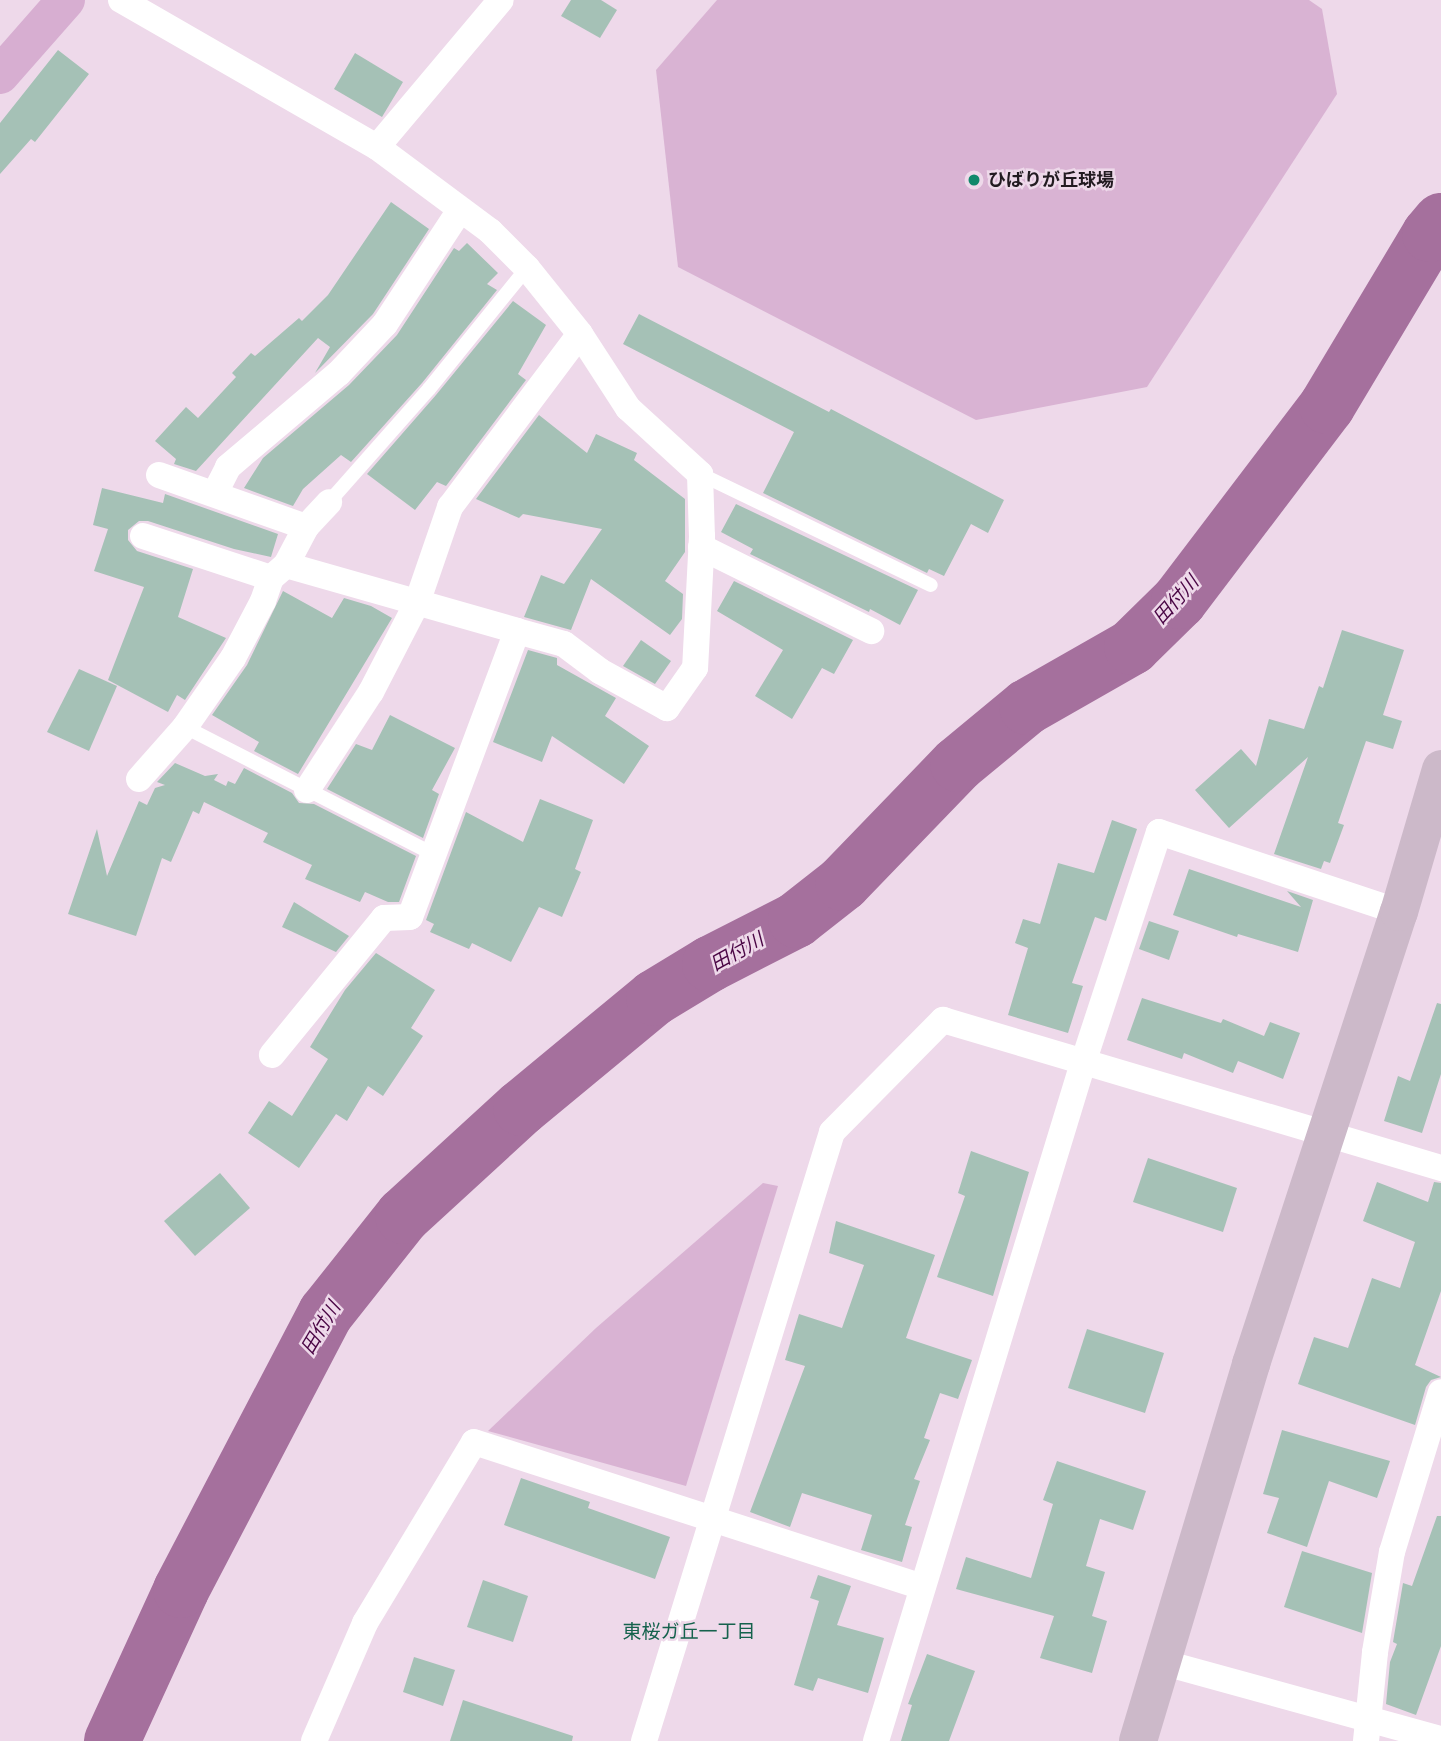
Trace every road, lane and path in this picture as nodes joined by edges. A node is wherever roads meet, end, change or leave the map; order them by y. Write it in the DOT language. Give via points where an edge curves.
graph roads {
  1 [pos="66,0"];
  2 [pos="121,0"];
  3 [pos="501,0"];
  4 [pos="0,75"];
  5 [pos="377,147"];
  6 [pos="460,210"];
  7 [pos="527,268"];
  8 [pos="580,334"];
  9 [pos="700,474"];
  10 [pos="159,475"];
  11 [pos="215,493"];
  12 [pos="329,502"];
  13 [pos="306,527"];
  14 [pos="144,536"];
  15 [pos="701,547"];
  16 [pos="278,572"];
  17 [pos="931,585"];
  18 [pos="417,603"];
  19 [pos="517,631"];
  20 [pos="871,631"];
  21 [pos="185,727"];
  22 [pos="1441,769"];
  23 [pos="139,779"];
  24 [pos="307,790"];
  25 [pos="435,855"];
  26 [pos="1399,912"];
  27 [pos="272,1055"];
  28 [pos="1084,1060"];
  29 [pos="1325,1132"];
  30 [pos="1441,1168"];
  31 [pos="1441,1392"];
  32 [pos="711,1521"];
  33 [pos="922,1587"];
  34 [pos="1161,1662"];
  35 [pos="1367,1730"];
  36 [pos="1441,1739"];
  37 [pos="314,1741"];
  38 [pos="644,1741"];
  39 [pos="876,1741"];
  40 [pos="1139,1741"];
  1 -- 4 [label="main road"];
  2 -- 5 [label="street"];
  3 -- 5 [label="street"];
  5 -- 6 [label="street"];
  6 -- 7 [label="street" via="490,231"];
  6 -- 11 [label="street" via="385,324 340,373 228,467"];
  7 -- 8 [label="street"];
  7 -- 12 [label="lane"];
  8 -- 9 [label="street" via="628,408"];
  8 -- 18 [label="street" via="450,507"];
  9 -- 15 [label="street"];
  9 -- 17 [label="lane"];
  10 -- 11 [label="street"];
  11 -- 13 [label="street"];
  12 -- 13 [label="street"];
  13 -- 16 [label="street"];
  14 -- 16 [label="street"];
  15 -- 19 [label="street" via="695,668 667,708 564,645"];
  15 -- 20 [label="street"];
  16 -- 18 [label="street"];
  16 -- 21 [label="street" via="233,658"];
  18 -- 19 [label="street"];
  18 -- 24 [label="street" via="371,692"];
  19 -- 25 [label="street"];
  21 -- 23 [label="street"];
  21 -- 24 [label="lane"];
  22 -- 26 [label="street"];
  24 -- 25 [label="lane"];
  25 -- 27 [label="street" via="410,917 384,918"];
  26 -- 28 [label="street" via="1159,832"];
  26 -- 29 [label="street"];
  28 -- 29 [label="street"];
  28 -- 32 [label="street" via="943,1020 832,1132"];
  28 -- 33 [label="street"];
  29 -- 30 [label="street"];
  29 -- 34 [label="street"];
  31 -- 35 [label="street" via="1392,1552"];
  32 -- 33 [label="street"];
  32 -- 37 [label="street" via="474,1442 365,1623"];
  32 -- 38 [label="street"];
  33 -- 39 [label="street"];
  34 -- 35 [label="street"];
  34 -- 40 [label="street"];
  35 -- 36 [label="street"];
}
